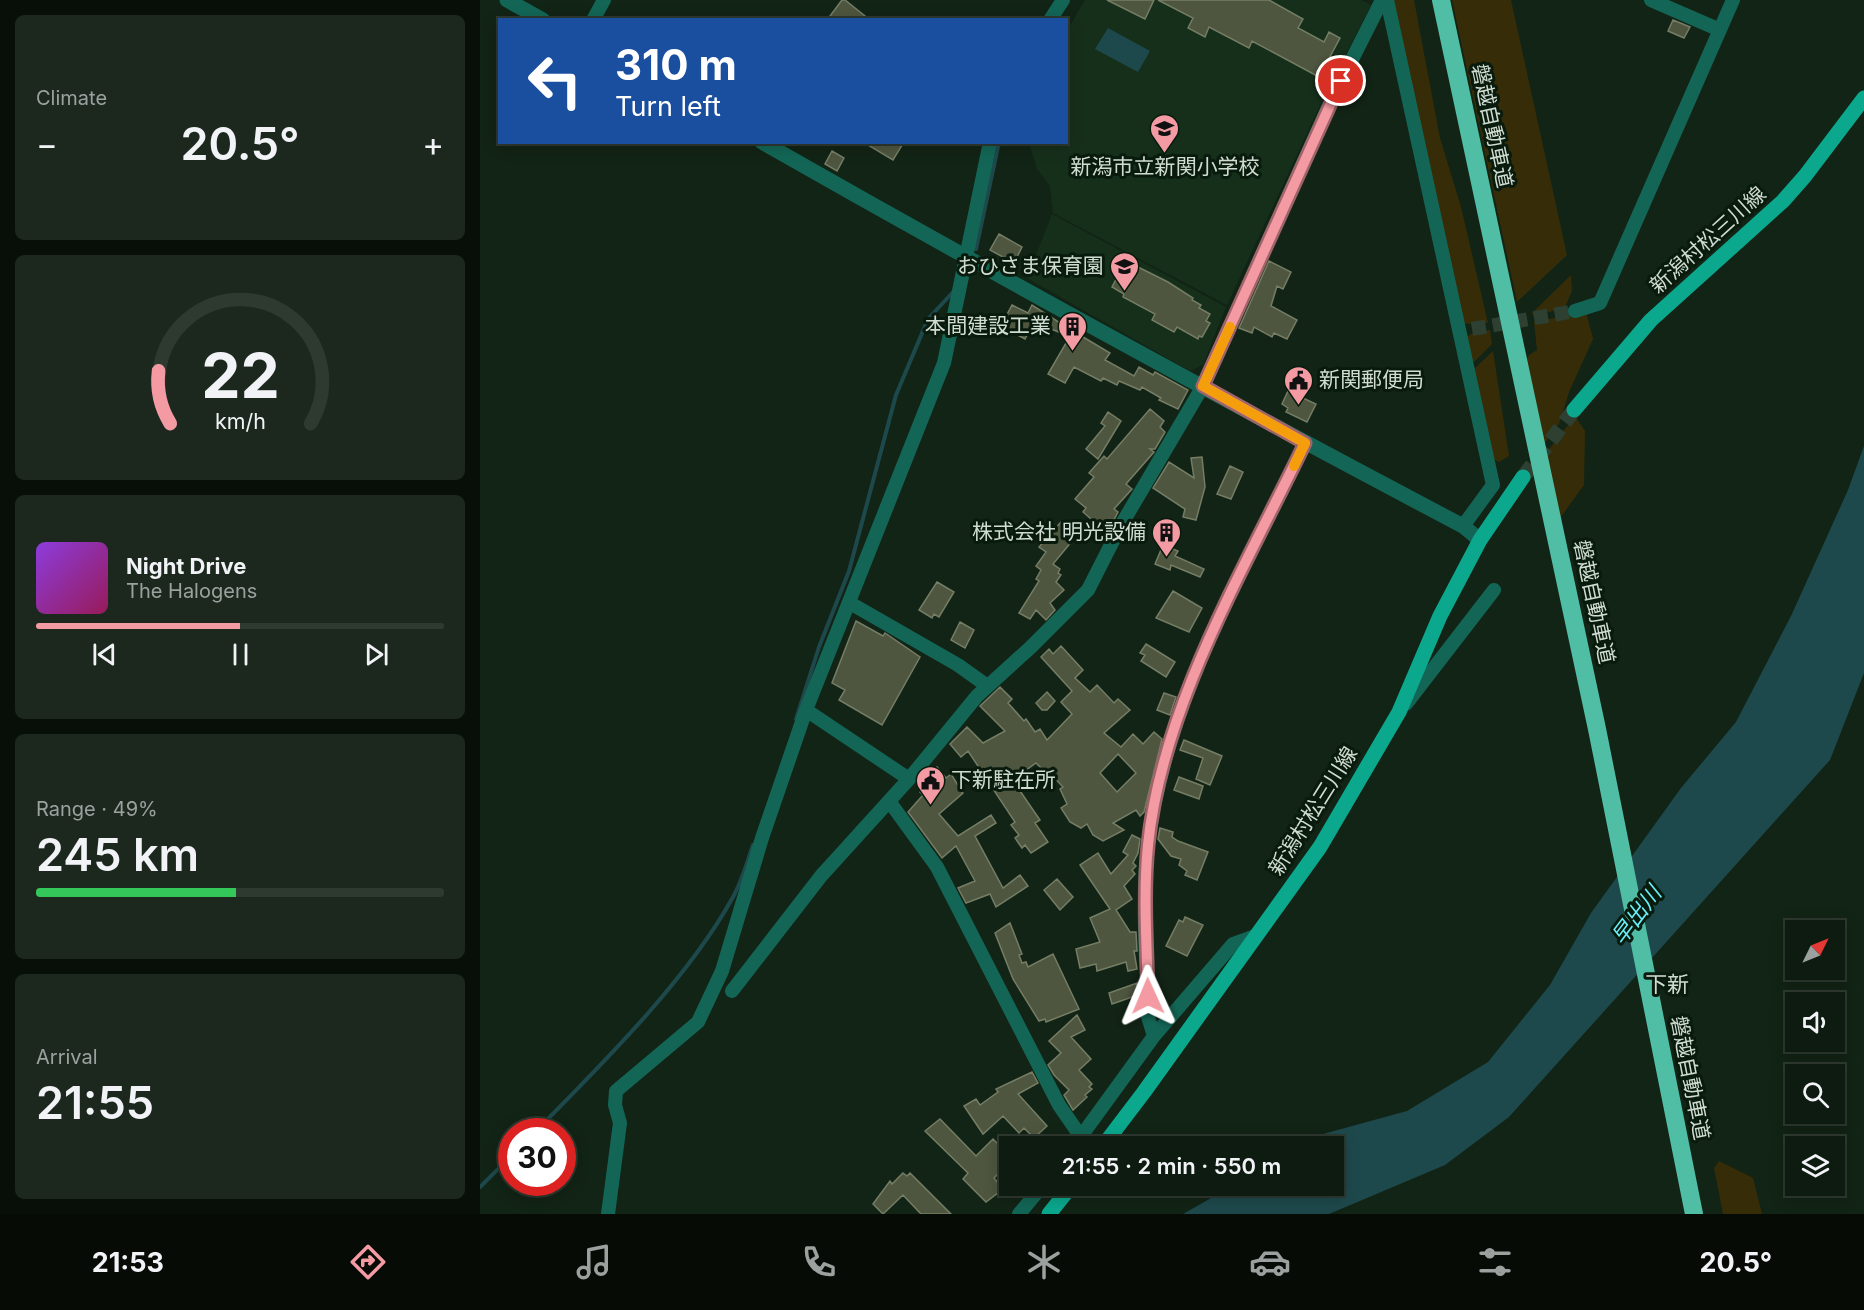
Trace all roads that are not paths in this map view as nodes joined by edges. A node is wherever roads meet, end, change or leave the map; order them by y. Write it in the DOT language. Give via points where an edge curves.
graph roads {
  1 [pos="507,0"];
  2 [pos="604,0"];
  3 [pos="1063,0"];
  4 [pos="1382,0"];
  5 [pos="1388,0"];
  6 [pos="1441,0"];
  7 [pos="1651,0"];
  8 [pos="1733,0"];
  9 [pos="539,18"];
  10 [pos="594,18"];
  11 [pos="1051,18"];
  12 [pos="1720,30"];
  13 [pos="1864,98"];
  14 [pos="766,144"];
  15 [pos="990,144"];
  16 [pos="966,258"];
  17 [pos="1575,311"];
  18 [pos="1203,386"];
  19 [pos="1574,410"];
  20 [pos="1305,443"];
  21 [pos="1523,477"];
  22 [pos="1463,526"];
  23 [pos="1480,540"];
  24 [pos="1494,590"];
  25 [pos="850,603"];
  26 [pos="986,685"];
  27 [pos="806,710"];
  28 [pos="1399,712"];
  29 [pos="909,779"];
  30 [pos="889,801"];
  31 [pos="1255,936"];
  32 [pos="732,991"];
  33 [pos="1154,1036"];
  34 [pos="1074,1136"];
  35 [pos="1081,1136"];
  36 [pos="1110,1136"];
  37 [pos="1034,1196"];
  38 [pos="1063,1196"];
  39 [pos="1692,1207"];
  40 [pos="608,1214"];
  41 [pos="1019,1214"];
  42 [pos="1049,1214"];
  1 -- 9 [label="street"];
  2 -- 10 [label="street"];
  3 -- 11 [label="street"];
  4 -- 18 [label="street" via="1331,101"];
  5 -- 22 [label="street" via="1466,331 1493,484"];
  6 -- 39 [label="highway, 磐越自動車道" via="1558,540"];
  7 -- 12 [label="street"];
  8 -- 12 [label="street"];
  12 -- 17 [label="street" via="1600,303"];
  13 -- 19 [label="main road, 新潟村松三川線" via="1783,201 1651,320"];
  14 -- 16 [label="street"];
  15 -- 16 [label="street"];
  16 -- 18 [label="street"];
  16 -- 25 [label="street" via="944,363"];
  18 -- 20 [label="street"];
  18 -- 26 [label="street" via="1120,527 1088,590"];
  20 -- 22 [label="street"];
  20 -- 33 [label="street" via="1189,684 1165,759 1148,844 1148,1017"];
  21 -- 23 [label="main road, 新潟村松三川線"];
  22 -- 23 [label="street"];
  23 -- 28 [label="main road, 新潟村松三川線" via="1440,616"];
  24 -- 28 [label="street"];
  25 -- 26 [label="street"];
  25 -- 27 [label="street"];
  26 -- 29 [label="street"];
  27 -- 29 [label="street"];
  27 -- 40 [label="street" via="722,971 698,1022 616,1091 620,1123"];
  28 -- 31 [label="main road, 新潟村松三川線" via="1320,847"];
  29 -- 30 [label="street"];
  30 -- 32 [label="street" via="821,876"];
  30 -- 34 [label="street" via="937,867"];
  31 -- 33 [label="street" via="1233,944"];
  31 -- 36 [label="main road, 新潟村松三川線"];
  33 -- 35 [label="street"];
  37 -- 41 [label="street"];
  38 -- 42 [label="main road"];
}
